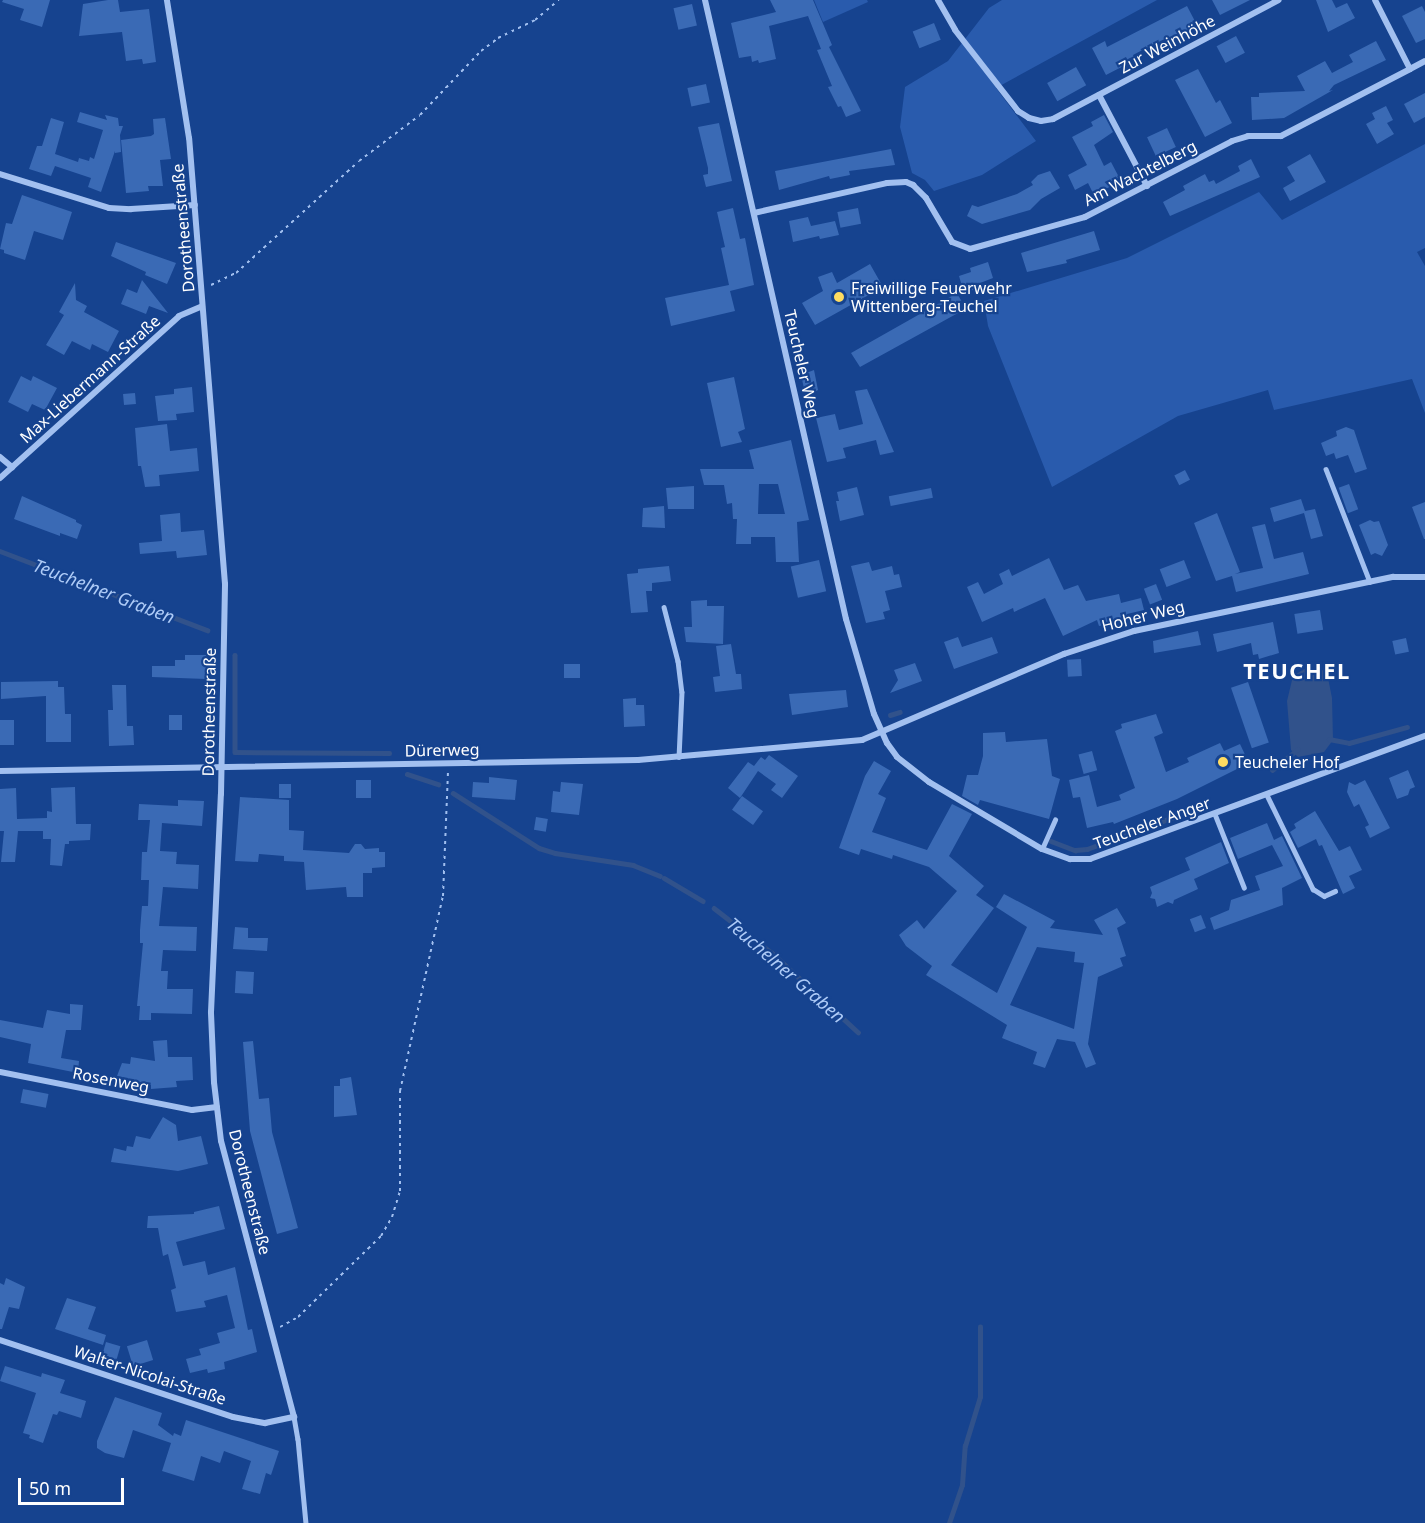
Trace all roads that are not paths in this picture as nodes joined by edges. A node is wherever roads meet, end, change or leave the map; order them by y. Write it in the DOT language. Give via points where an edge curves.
graph roads {
  1 [pos="167,0"];
  2 [pos="705,0"];
  3 [pos="938,0"];
  4 [pos="1279,0"];
  5 [pos="1375,0"];
  6 [pos="1425,62"];
  7 [pos="1410,69"];
  8 [pos="1099,95"];
  9 [pos="0,174"];
  10 [pos="1147,186"];
  11 [pos="195,205"];
  12 [pos="754,213"];
  13 [pos="202,306"];
  14 [pos="0,457"];
  15 [pos="12,467"];
  16 [pos="1326,469"];
  17 [pos="0,478"];
  18 [pos="1425,578"];
  19 [pos="1370,582"];
  20 [pos="663,607"];
  21 [pos="882,732"];
  22 [pos="1425,736"];
  23 [pos="679,757"];
  24 [pos="222,766"];
  25 [pos="0,771"];
  26 [pos="1267,795"];
  27 [pos="1215,814"];
  28 [pos="1055,820"];
  29 [pos="1042,849"];
  30 [pos="1244,886"];
  31 [pos="1335,891"];
  32 [pos="0,1072"];
  33 [pos="216,1107"];
  34 [pos="0,1340"];
  35 [pos="294,1417"];
  36 [pos="306,1523"];
  1 -- 11 [label="street, Dorotheenstraße" via="184,102"];
  2 -- 12 [label="street, Teucheler Weg"];
  3 -- 8 [label="street, Zur Weinhöhe" via="1018,111 1029,118 1053,119"];
  4 -- 8 [label="street, Zur Weinhöhe"];
  5 -- 7 [label="street"];
  6 -- 7 [label="street, Am Wachtelberg"];
  7 -- 10 [label="street, Am Wachtelberg" via="1293,131 1271,138 1240,137"];
  8 -- 10 [label="street"];
  9 -- 11 [label="street" via="109,208"];
  10 -- 12 [label="street, Am Wachtelberg" via="1092,215 977,249 952,242 926,198 906,182"];
  11 -- 13 [label="street, Dorotheenstraße"];
  12 -- 21 [label="street, Teucheler Weg" via="846,619"];
  13 -- 15 [label="street, Max-Liebermann-Straße" via="180,316"];
  13 -- 24 [label="street, Dorotheenstraße" via="223,552"];
  14 -- 15 [label="street"];
  15 -- 17 [label="street, Max-Liebermann-Straße"];
  16 -- 19 [label="lane"];
  18 -- 19 [label="street, Hoher Weg" via="1393,577"];
  19 -- 21 [label="street, Hoher Weg" via="1156,625 1100,641"];
  20 -- 23 [label="lane" via="674,640 682,692"];
  21 -- 23 [label="street, Dürerweg" via="861,740"];
  21 -- 29 [label="street, Teucheler Anger" via="897,757 912,770"];
  22 -- 26 [label="street, Teucheler Anger"];
  23 -- 24 [label="street, Dürerweg"];
  24 -- 25 [label="street, Dürerweg"];
  24 -- 33 [label="street, Dorotheenstraße" via="211,1012"];
  26 -- 27 [label="street, Teucheler Anger"];
  26 -- 31 [label="lane" via="1313,889 1324,896"];
  27 -- 29 [label="street, Teucheler Anger" via="1099,857 1070,859"];
  27 -- 30 [label="lane"];
  28 -- 29 [label="lane"];
  32 -- 33 [label="street, Rosenweg" via="192,1110"];
  33 -- 35 [label="street, Dorotheenstraße"];
  34 -- 35 [label="street, Walter-Nicolai-Straße" via="233,1417 265,1423"];
  35 -- 36 [label="lane"];
}
